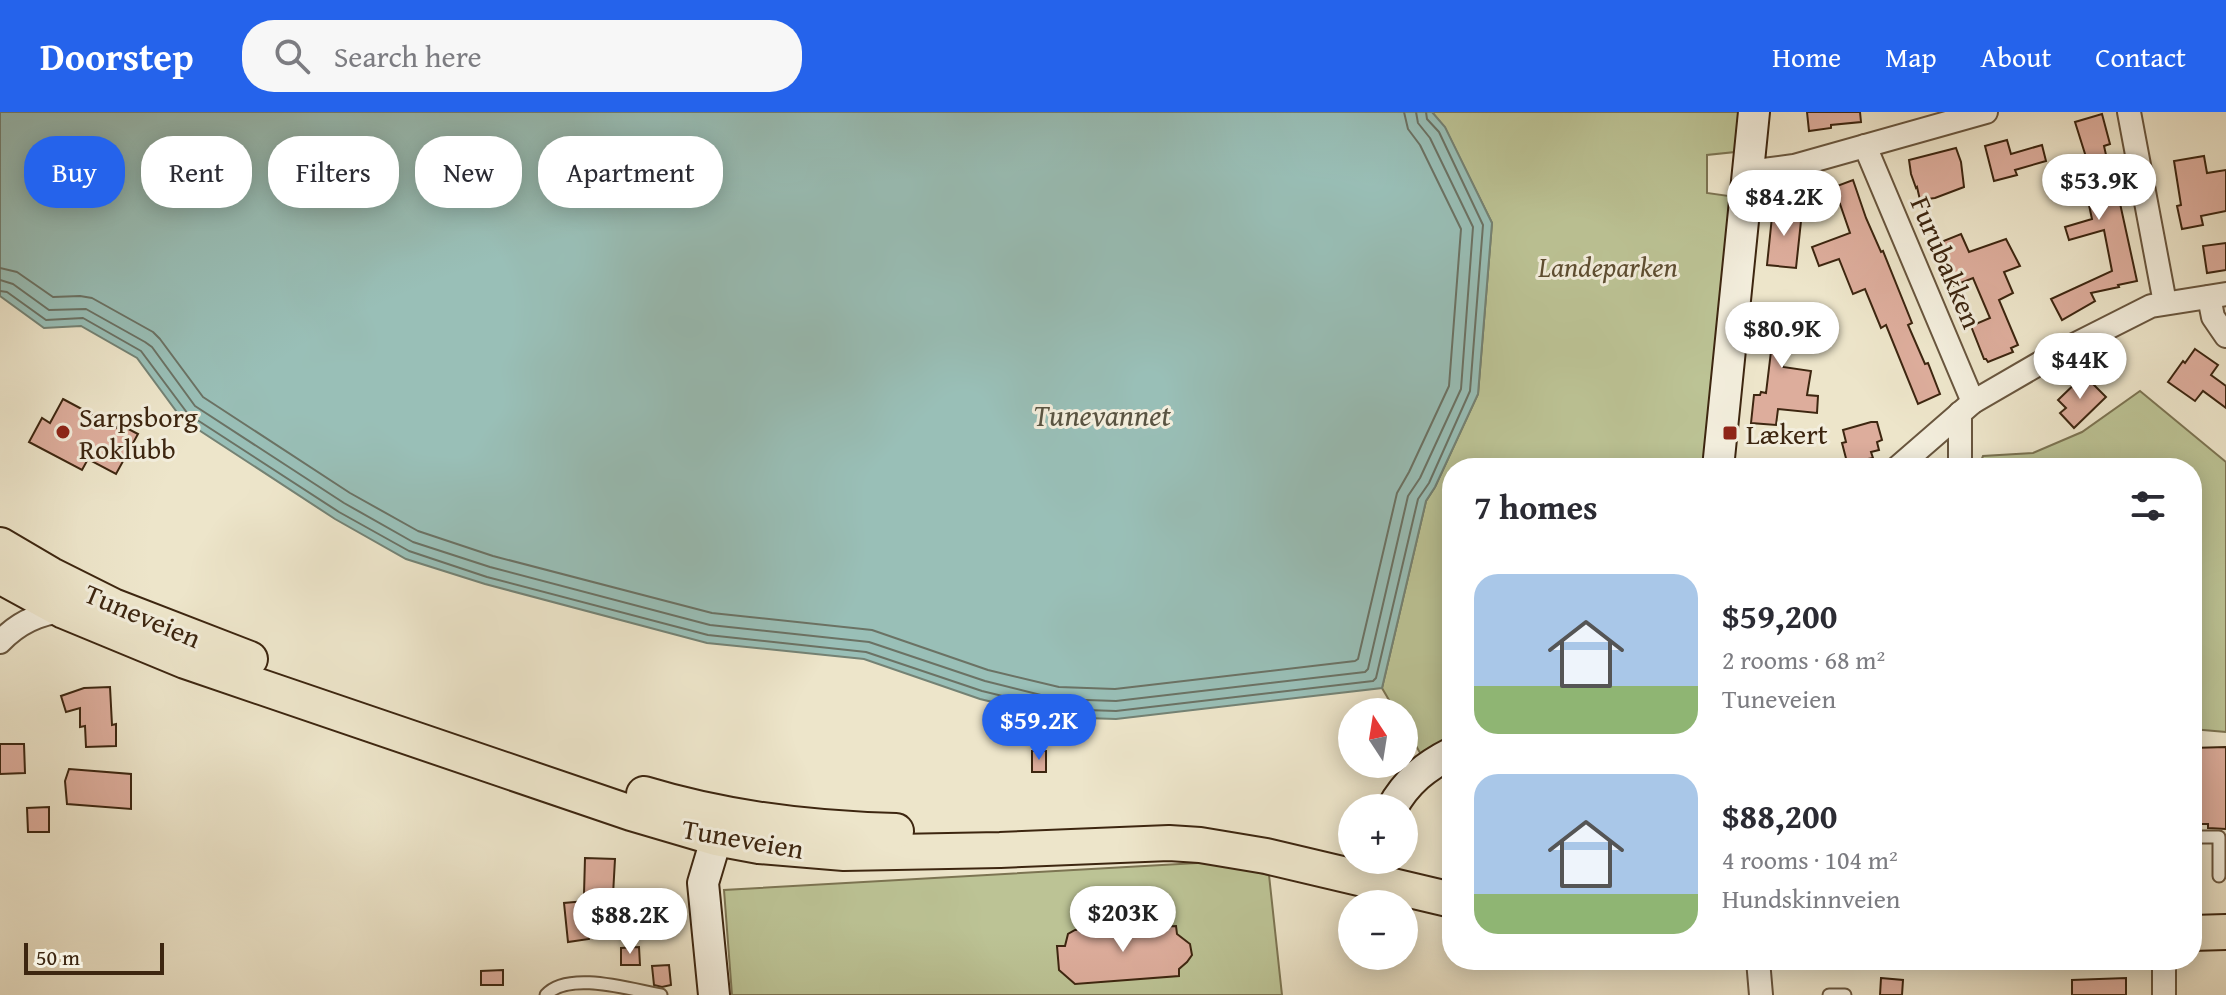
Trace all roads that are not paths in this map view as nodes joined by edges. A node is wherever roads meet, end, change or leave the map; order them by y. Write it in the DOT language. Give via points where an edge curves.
graph roads {
  1 [pos="1754,112"];
  2 [pos="1986,112"];
  3 [pos="2129,112"];
  4 [pos="1865,146"];
  5 [pos="1748,172"];
  6 [pos="2217,295"];
  7 [pos="2165,303"];
  8 [pos="2226,336"];
  9 [pos="1966,407"];
  10 [pos="1719,458"];
  11 [pos="1908,458"];
  12 [pos="1961,458"];
  13 [pos="0,545"];
  14 [pos="51,575"];
  15 [pos="3,586"];
  16 [pos="64,611"];
  17 [pos="0,642"];
  18 [pos="1442,759"];
  19 [pos="1401,794"];
  20 [pos="720,826"];
  21 [pos="2202,837"];
  22 [pos="1338,855"];
  23 [pos="1418,873"];
  24 [pos="1392,874"];
  25 [pos="2219,876"];
  26 [pos="1442,877"];
  27 [pos="1442,896"];
  28 [pos="2226,932"];
  29 [pos="2202,933"];
  30 [pos="1759,970"];
  31 [pos="2164,970"];
  32 [pos="546,995"];
  33 [pos="661,995"];
  34 [pos="714,995"];
  35 [pos="1761,995"];
  36 [pos="1829,995"];
  37 [pos="1845,995"];
  38 [pos="2164,995"];
  1 -- 5 [label="street"];
  2 -- 4 [label="street"];
  3 -- 7 [label="street"];
  4 -- 5 [label="street" via="1794,166"];
  4 -- 9 [label="street, Furubakken"];
  5 -- 10 [label="street"];
  6 -- 7 [label="street"];
  6 -- 8 [label="street" via="2213,317"];
  7 -- 9 [label="street" via="2116,322"];
  9 -- 11 [label="street"];
  9 -- 12 [label="street, Furubakken"];
  13 -- 14 [label="main road"];
  14 -- 15 [label="street, Tuneveien"];
  14 -- 20 [label="main road, Tuneveien" via="179,632 586,777 677,804"];
  15 -- 16 [label="main road, Tuneveien"];
  16 -- 17 [label="street, Tuneveien" via="36,616"];
  16 -- 20 [label="main road, Tuneveien" via="185,661 631,813"];
  18 -- 19 [label="street"];
  20 -- 22 [label="main road, Tuneveien" via="985,832 1192,829 1284,840"];
  20 -- 34 [label="street" via="703,883"];
  21 -- 25 [label="lane" via="2219,837"];
  23 -- 26 [label="main road, Tuneveien"];
  24 -- 27 [label="main road, Tuneveien"];
  28 -- 29 [label="main road"];
  30 -- 35 [label="street"];
  31 -- 38 [label="street"];
  32 -- 33 [label="lane" via="564,984 595,983"];
  36 -- 37 [label="lane"];
}
